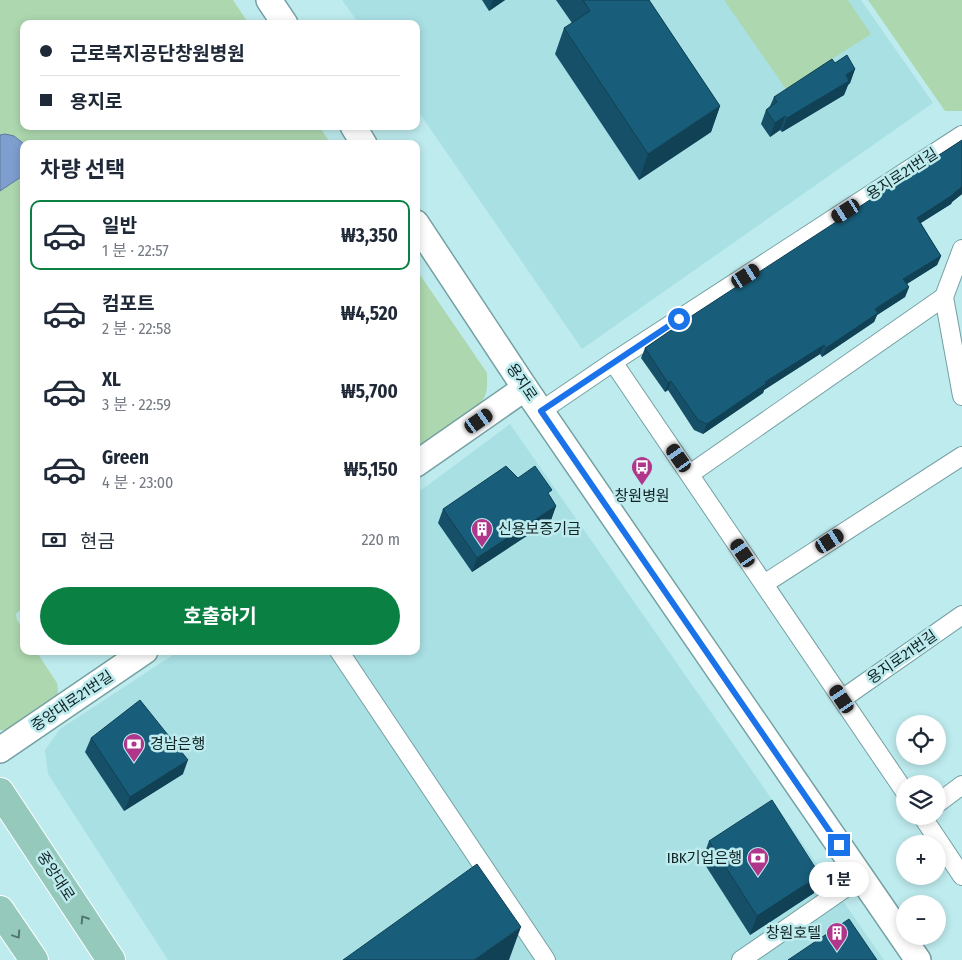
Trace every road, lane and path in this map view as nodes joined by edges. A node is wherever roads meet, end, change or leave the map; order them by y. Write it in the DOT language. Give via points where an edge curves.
graph roads {
  1 [pos="269,0"];
  2 [pos="282,20"];
  3 [pos="962,135"];
  4 [pos="420,229"];
  5 [pos="962,249"];
  6 [pos="944,297"];
  7 [pos="613,362"];
  8 [pos="525,388"];
  9 [pos="962,396"];
  10 [pos="541,411"];
  11 [pos="962,456"];
  12 [pos="420,461"];
  13 [pos="690,474"];
  14 [pos="764,584"];
  15 [pos="962,615"];
  16 [pos="139,655"];
  17 [pos="342,655"];
  18 [pos="842,699"];
  19 [pos="0,750"];
  20 [pos="896,779"];
  21 [pos="962,785"];
  22 [pos="0,792"];
  23 [pos="946,797"];
  24 [pos="928,825"];
  25 [pos="962,876"];
  26 [pos="861,877"];
  27 [pos="0,910"];
  28 [pos="34,960"];
  29 [pos="111,960"];
  30 [pos="546,960"];
  31 [pos="741,960"];
  32 [pos="918,960"];
  1 -- 2 [label="main road"];
  3 -- 7 [label="street, 용지로21번길"];
  4 -- 8 [label="main road, 용지로"];
  5 -- 6 [label="street"];
  6 -- 9 [label="street"];
  6 -- 13 [label="street"];
  7 -- 10 [label="street, 용지로21번길"];
  7 -- 13 [label="street"];
  8 -- 10 [label="main road, 용지로"];
  8 -- 12 [label="main road"];
  10 -- 26 [label="main road, 용지로"];
  11 -- 14 [label="street"];
  13 -- 14 [label="street"];
  14 -- 18 [label="street"];
  15 -- 18 [label="street, 용지로21번길"];
  16 -- 19 [label="main road, 중앙대로21번길"];
  17 -- 30 [label="street"];
  18 -- 20 [label="street"];
  21 -- 23 [label="street"];
  29 -- 22 [label="main road, 중앙대로, one-way"];
  24 -- 25 [label="street"];
  26 -- 31 [label="street"];
  26 -- 32 [label="main road, 용지로"];
  27 -- 28 [label="main road, one-way"];
}
